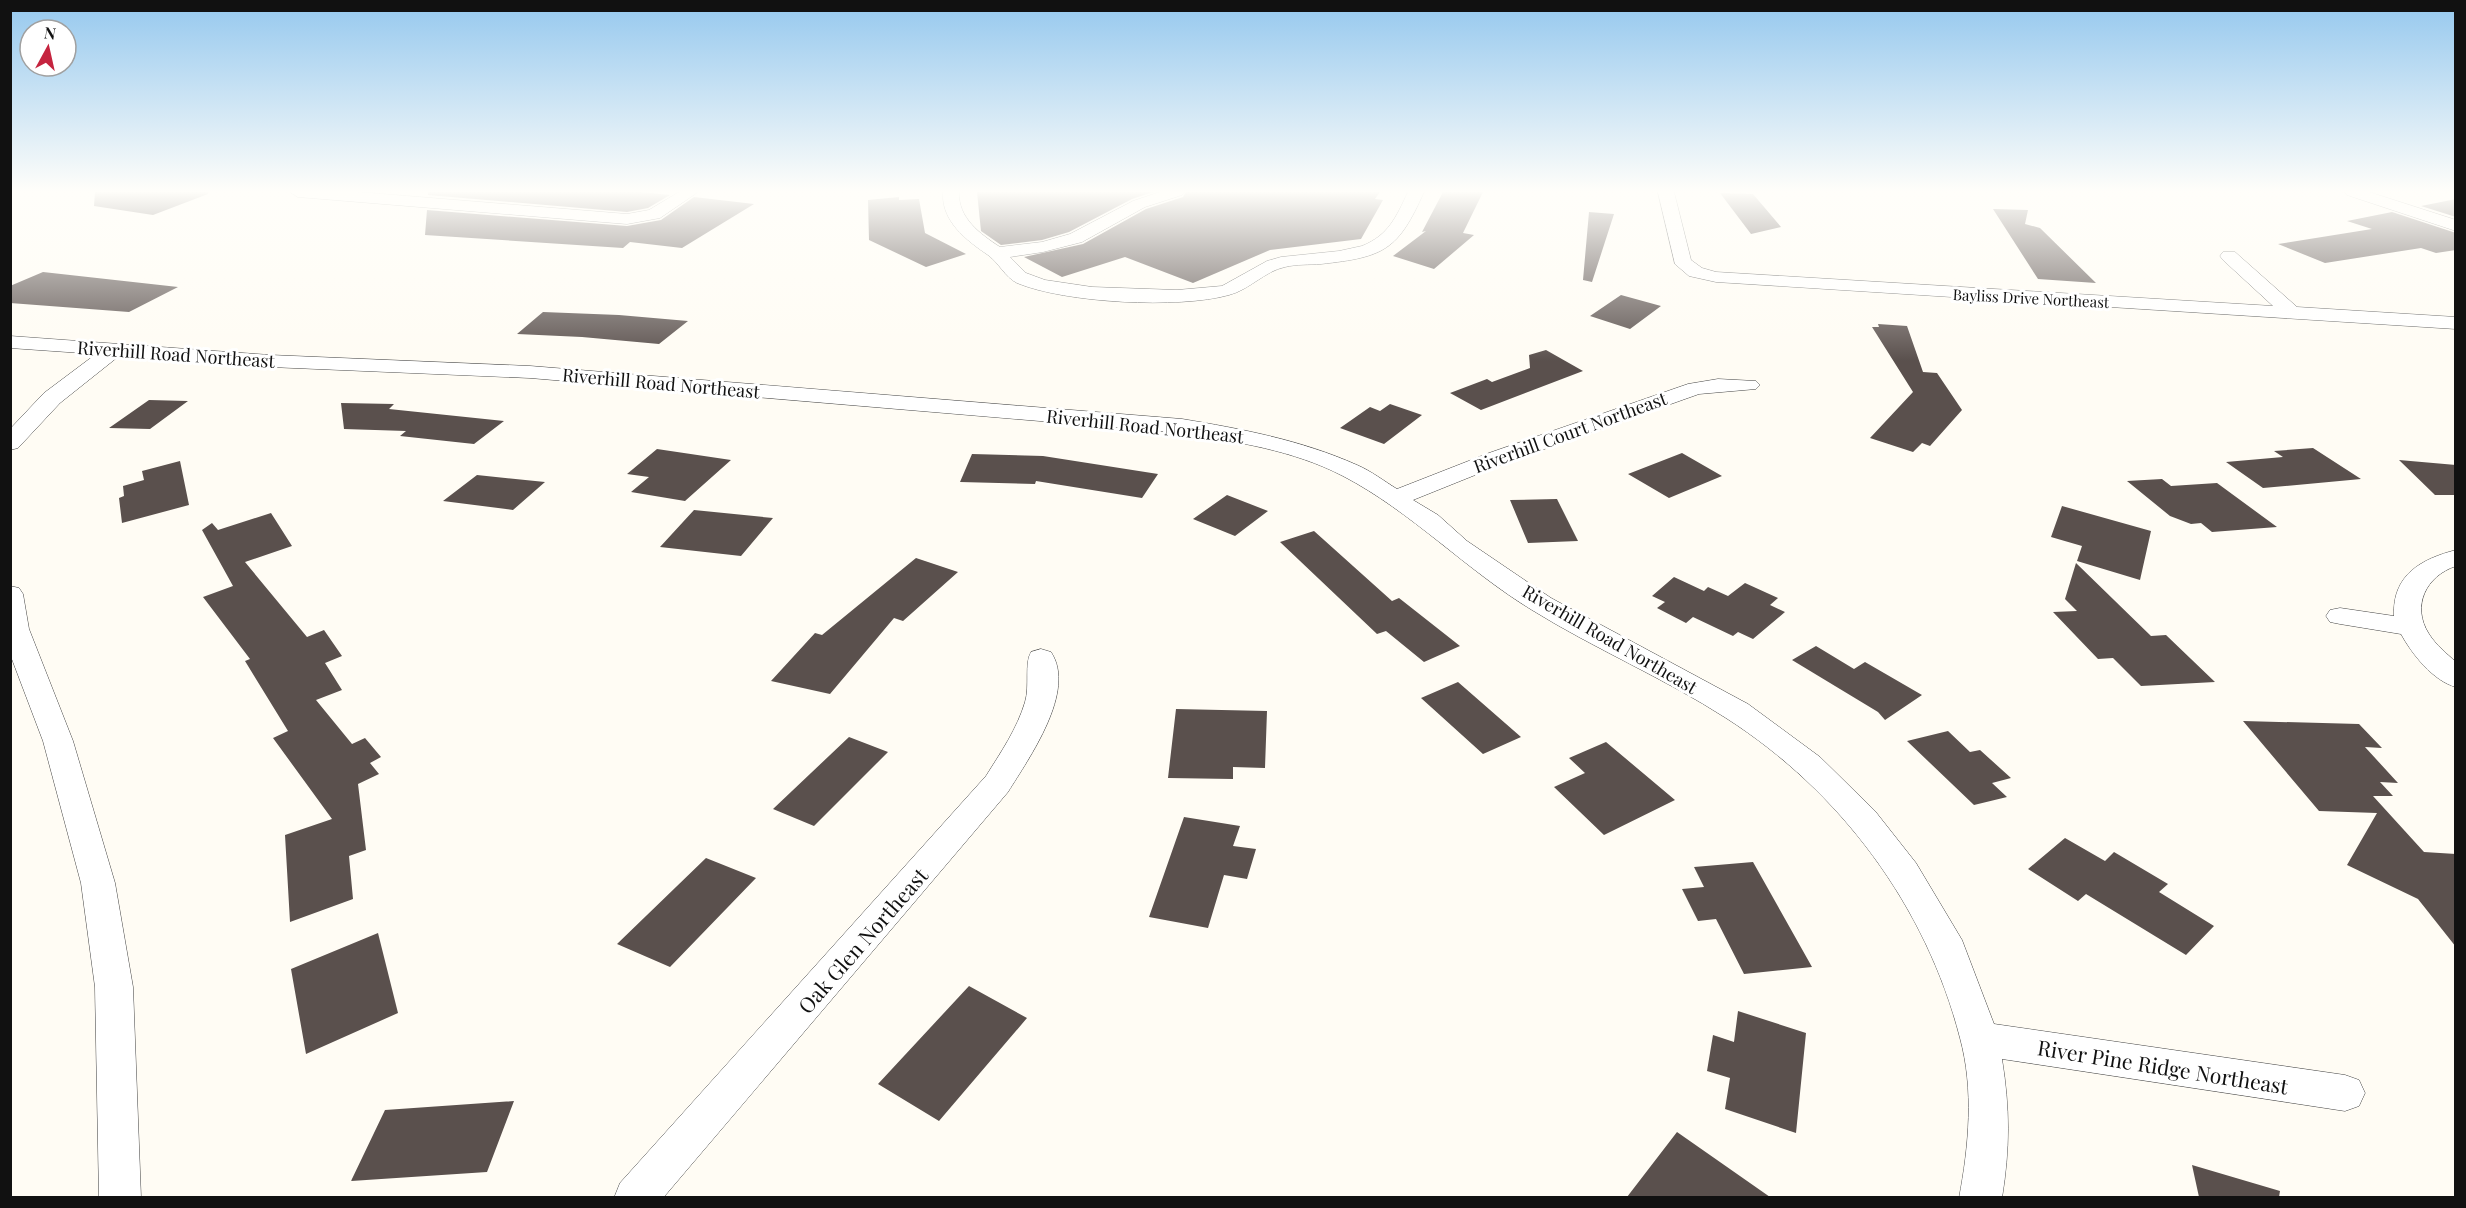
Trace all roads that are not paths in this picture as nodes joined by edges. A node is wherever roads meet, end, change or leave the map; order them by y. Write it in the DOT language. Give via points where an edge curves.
graph roads {
  1 [pos="989,248"];
  2 [pos="1032,248"];
  3 [pos="1368,248"];
  4 [pos="1679,248"];
  5 [pos="997,253"];
  6 [pos="2229,256"];
  7 [pos="2293,314"];
  8 [pos="2456,323"];
  9 [pos="10,342"];
  10 [pos="114,350"];
  11 [pos="1749,385"];
  12 [pos="10,444"];
  13 [pos="1396,498"];
  14 [pos="2456,558"];
  15 [pos="10,594"];
  16 [pos="2340,616"];
  17 [pos="2410,627"];
  18 [pos="1041,658"];
  19 [pos="2456,678"];
  20 [pos="1980,1039"];
  21 [pos="2345,1093"];
  22 [pos="120,1197"];
  23 [pos="635,1197"];
  24 [pos="1980,1197"];
  1 -- 5 [label="street"];
  2 -- 5 [label="street"];
  3 -- 5 [label="street" via="1271,265 1220,292 1186,296 1067,290 1022,278"];
  4 -- 7 [label="street, Bayliss Drive Northeast" via="1689,275"];
  6 -- 7 [label="street"];
  7 -- 8 [label="street, Bayliss Drive Northeast"];
  9 -- 10 [label="street, Riverhill Road Northeast"];
  10 -- 12 [label="street" via="52,398"];
  10 -- 13 [label="street, Riverhill Road Northeast" via="554,374 1182,426 1254,438 1304,452 1351,471"];
  11 -- 13 [label="street, Riverhill Court Northeast" via="1695,388"];
  13 -- 20 [label="street, Riverhill Road Northeast" via="1541,604 1737,711 1809,765 1863,819 1904,872 1944,940"];
  14 -- 17 [label="street" via="2434,564 2417,577 2406,610"];
  15 -- 22 [label="street" via="15,629 58,741 98,884 114,987"];
  16 -- 17 [label="street"];
  17 -- 19 [label="street" via="2437,662"];
  18 -- 23 [label="street, Oak Glen Northeast" via="1043,685 1037,710 997,784"];
  20 -- 21 [label="street, River Pine Ridge Northeast"];
  20 -- 24 [label="street, Riverhill Road Northeast" via="1988,1096 1988,1153"];
}
